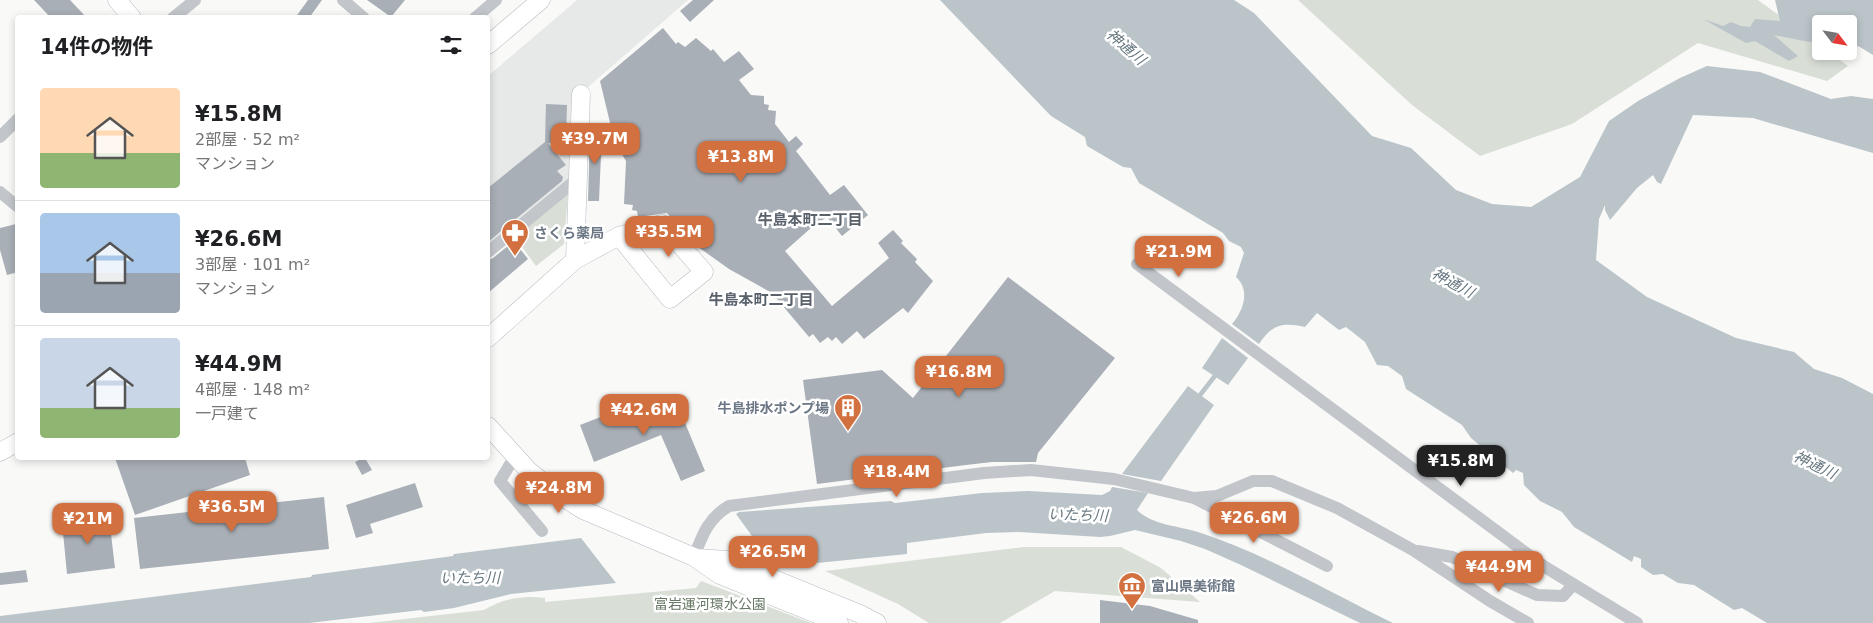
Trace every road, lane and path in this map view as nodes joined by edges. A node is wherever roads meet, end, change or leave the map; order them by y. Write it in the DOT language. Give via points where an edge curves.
graph roads {
  1 [pos="195,0"];
  2 [pos="343,0"];
  3 [pos="496,0"];
  4 [pos="541,0"];
  5 [pos="177,15"];
  6 [pos="360,15"];
  7 [pos="478,15"];
  8 [pos="490,43"];
  9 [pos="581,94"];
  10 [pos="15,122"];
  11 [pos="0,137"];
  12 [pos="576,180"];
  13 [pos="0,192"];
  14 [pos="15,204"];
  15 [pos="619,236"];
  16 [pos="490,250"];
  17 [pos="575,260"];
  18 [pos="1137,264"];
  19 [pos="490,336"];
  20 [pos="490,428"];
  21 [pos="15,444"];
  22 [pos="0,452"];
  23 [pos="515,456"];
  24 [pos="1194,498"];
  25 [pos="542,532"];
  26 [pos="1413,550"];
  27 [pos="690,556"];
  28 [pos="1327,566"];
  29 [pos="1573,584"];
  30 [pos="839,623"];
  31 [pos="877,623"];
  32 [pos="1528,623"];
  33 [pos="1637,623"];
  1 -- 5 [label="street"];
  2 -- 6 [label="street"];
  3 -- 7 [label="street"];
  4 -- 8 [label="street"];
  9 -- 12 [label="street"];
  10 -- 11 [label="street"];
  12 -- 16 [label="street"];
  12 -- 17 [label="street"];
  13 -- 14 [label="street"];
  15 -- 15 [label="street" via="662,224 704,272 670,299"];
  15 -- 17 [label="street"];
  17 -- 19 [label="street"];
  18 -- 29 [label="street" via="1545,567"];
  20 -- 23 [label="street"];
  21 -- 22 [label="street"];
  23 -- 25 [label="street" via="500,481"];
  23 -- 27 [label="street" via="555,492 583,510"];
  24 -- 26 [label="street" via="1217,496 1253,481 1272,481 1337,508"];
  24 -- 27 [label="street" via="1114,479 1031,470 984,473 729,506 704,530"];
  24 -- 28 [label="street"];
  26 -- 29 [label="street" via="1452,557 1537,595 1563,596"];
  26 -- 32 [label="street"];
  27 -- 30 [label="street" via="720,575"];
  27 -- 31 [label="street" via="727,560"];
  29 -- 33 [label="street"];
}
